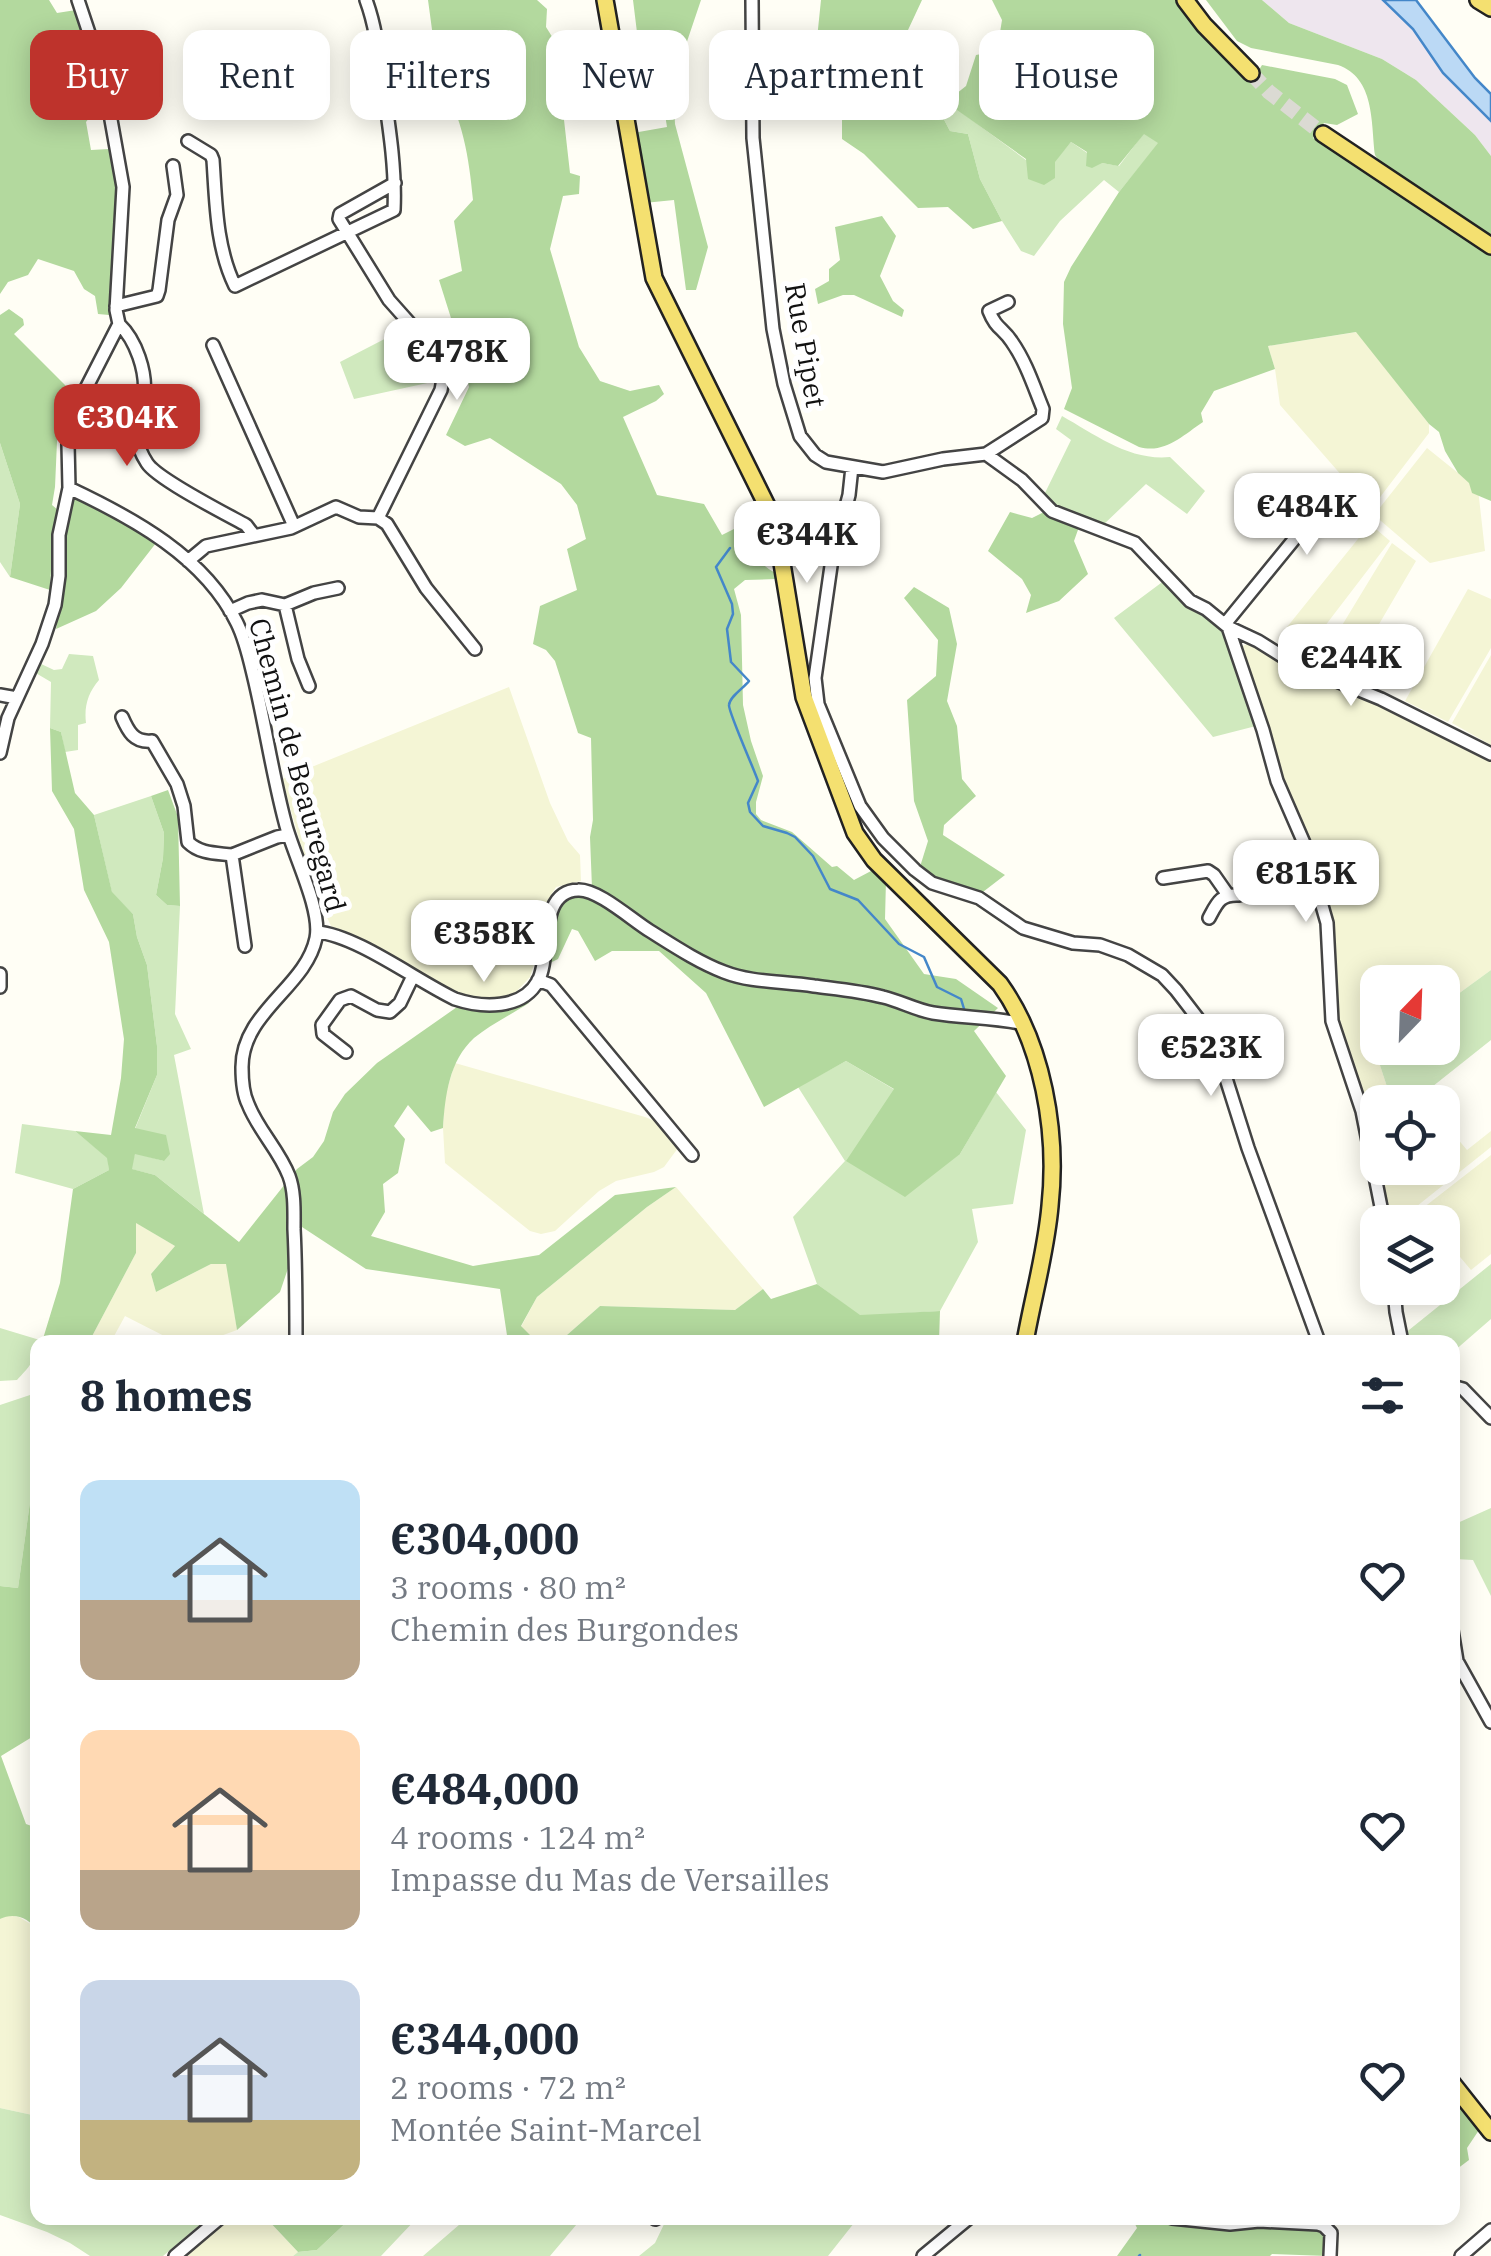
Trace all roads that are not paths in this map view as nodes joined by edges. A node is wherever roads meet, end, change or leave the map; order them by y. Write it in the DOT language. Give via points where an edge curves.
graph roads {
  1 [pos="78,0"];
  2 [pos="366,0"];
  3 [pos="606,0"];
  4 [pos="752,0"];
  5 [pos="1185,0"];
  6 [pos="1478,0"];
  7 [pos="1491,8"];
  8 [pos="1251,73"];
  9 [pos="1323,134"];
  10 [pos="188,140"];
  11 [pos="173,166"];
  12 [pos="395,184"];
  13 [pos="347,231"];
  14 [pos="1491,246"];
  15 [pos="1008,302"];
  16 [pos="116,306"];
  17 [pos="119,324"];
  18 [pos="213,344"];
  19 [pos="986,454"];
  20 [pos="852,467"];
  21 [pos="69,488"];
  22 [pos="1278,492"];
  23 [pos="378,518"];
  24 [pos="294,526"];
  25 [pos="253,534"];
  26 [pos="188,561"];
  27 [pos="338,588"];
  28 [pos="285,605"];
  29 [pos="230,611"];
  30 [pos="1227,626"];
  31 [pos="475,650"];
  32 [pos="309,686"];
  33 [pos="0,695"];
  34 [pos="17,698"];
  35 [pos="813,706"];
  36 [pos="122,717"];
  37 [pos="0,753"];
  38 [pos="1491,754"];
  39 [pos="288,835"];
  40 [pos="232,856"];
  41 [pos="1314,876"];
  42 [pos="1163,878"];
  43 [pos="1228,894"];
  44 [pos="1210,918"];
  45 [pos="317,932"];
  46 [pos="246,946"];
  47 [pos="0,974"];
  48 [pos="413,976"];
  49 [pos="538,980"];
  50 [pos="0,987"];
  51 [pos="1024,1024"];
  52 [pos="346,1052"];
  53 [pos="692,1155"];
  54 [pos="1381,1205"];
  55 [pos="1397,1305"];
  56 [pos="296,1335"];
  57 [pos="1026,1335"];
  58 [pos="1317,1335"];
  59 [pos="1401,1335"];
  60 [pos="1460,1388"];
  61 [pos="1491,1418"];
  62 [pos="1460,1669"];
  63 [pos="1491,1722"];
  64 [pos="1460,2092"];
  65 [pos="1491,2132"];
  66 [pos="212,2225"];
  67 [pos="961,2225"];
  68 [pos="1321,2225"];
  69 [pos="1491,2230"];
  70 [pos="175,2256"];
  71 [pos="923,2256"];
  72 [pos="1330,2256"];
  73 [pos="1461,2256"];
  1 -- 16 [label="street" via="103,75 123,186"];
  2 -- 12 [label="street"];
  3 -- 35 [label="main road" via="652,270 772,516"];
  4 -- 20 [label="street, Rue Pipet" via="753,138 784,384 805,444 826,462"];
  5 -- 8 [label="main road"];
  6 -- 7 [label="main road"];
  9 -- 14 [label="main road"];
  10 -- 13 [label="street" via="213,160 220,244 234,286"];
  11 -- 16 [label="street" via="176,195 159,290"];
  12 -- 13 [label="street" via="394,210"];
  12 -- 13 [label="street" via="340,214"];
  13 -- 23 [label="street" via="390,300 443,365 441,390"];
  15 -- 19 [label="street" via="990,314 1017,350 1042,418"];
  16 -- 17 [label="street"];
  17 -- 21 [label="street" via="72,422"];
  17 -- 25 [label="street" via="142,374 136,436 146,462"];
  18 -- 24 [label="street"];
  19 -- 20 [label="street, Rue Pipet" via="883,472"];
  19 -- 30 [label="street" via="1052,511 1136,542 1190,600"];
  20 -- 35 [label="street"];
  21 -- 26 [label="street, Chemin de Beauregard" via="127,516"];
  21 -- 34 [label="street" via="55,605"];
  22 -- 30 [label="street" via="1305,516 1306,526"];
  23 -- 24 [label="street" via="336,507"];
  23 -- 31 [label="street"];
  24 -- 25 [label="street"];
  25 -- 26 [label="street" via="206,546"];
  26 -- 29 [label="street, Chemin de Beauregard"];
  27 -- 28 [label="street"];
  28 -- 29 [label="street" via="262,600"];
  28 -- 32 [label="street"];
  29 -- 39 [label="street, Chemin de Beauregard" via="249,657"];
  30 -- 38 [label="street"];
  30 -- 41 [label="street"];
  33 -- 34 [label="street"];
  34 -- 37 [label="street"];
  35 -- 51 [label="main road" via="846,814 864,848 1000,984"];
  35 -- 58 [label="street" via="860,806 915,870 932,883 979,898 1016,926 1128,955 1176,990 1217,1050"];
  36 -- 40 [label="street" via="133,737 152,741 177,784 190,845"];
  39 -- 40 [label="street"];
  39 -- 45 [label="street, Chemin de Beauregard"];
  40 -- 46 [label="street"];
  41 -- 43 [label="street"];
  41 -- 54 [label="street" via="1327,923 1332,1021 1362,1111"];
  42 -- 43 [label="street" via="1208,872"];
  43 -- 44 [label="street"];
  45 -- 48 [label="street" via="358,945"];
  45 -- 56 [label="street, Chemin de Beauregard" via="308,958 254,1026 242,1068 247,1103 290,1180"];
  47 -- 50 [label="street"];
  48 -- 49 [label="street" via="482,1006 516,1000"];
  48 -- 52 [label="street" via="390,1012 351,996 340,1000 322,1030"];
  49 -- 51 [label="street" via="552,907 570,891 587,891 739,977"];
  49 -- 53 [label="street" via="551,985"];
  51 -- 57 [label="main road" via="1043,1084 1052,1179"];
  55 -- 59 [label="street"];
  60 -- 61 [label="street"];
  62 -- 63 [label="street"];
  64 -- 65 [label="main road"];
  66 -- 70 [label="street"];
  67 -- 71 [label="street"];
  68 -- 72 [label="street" via="1331,2233"];
  69 -- 73 [label="street"];
}
